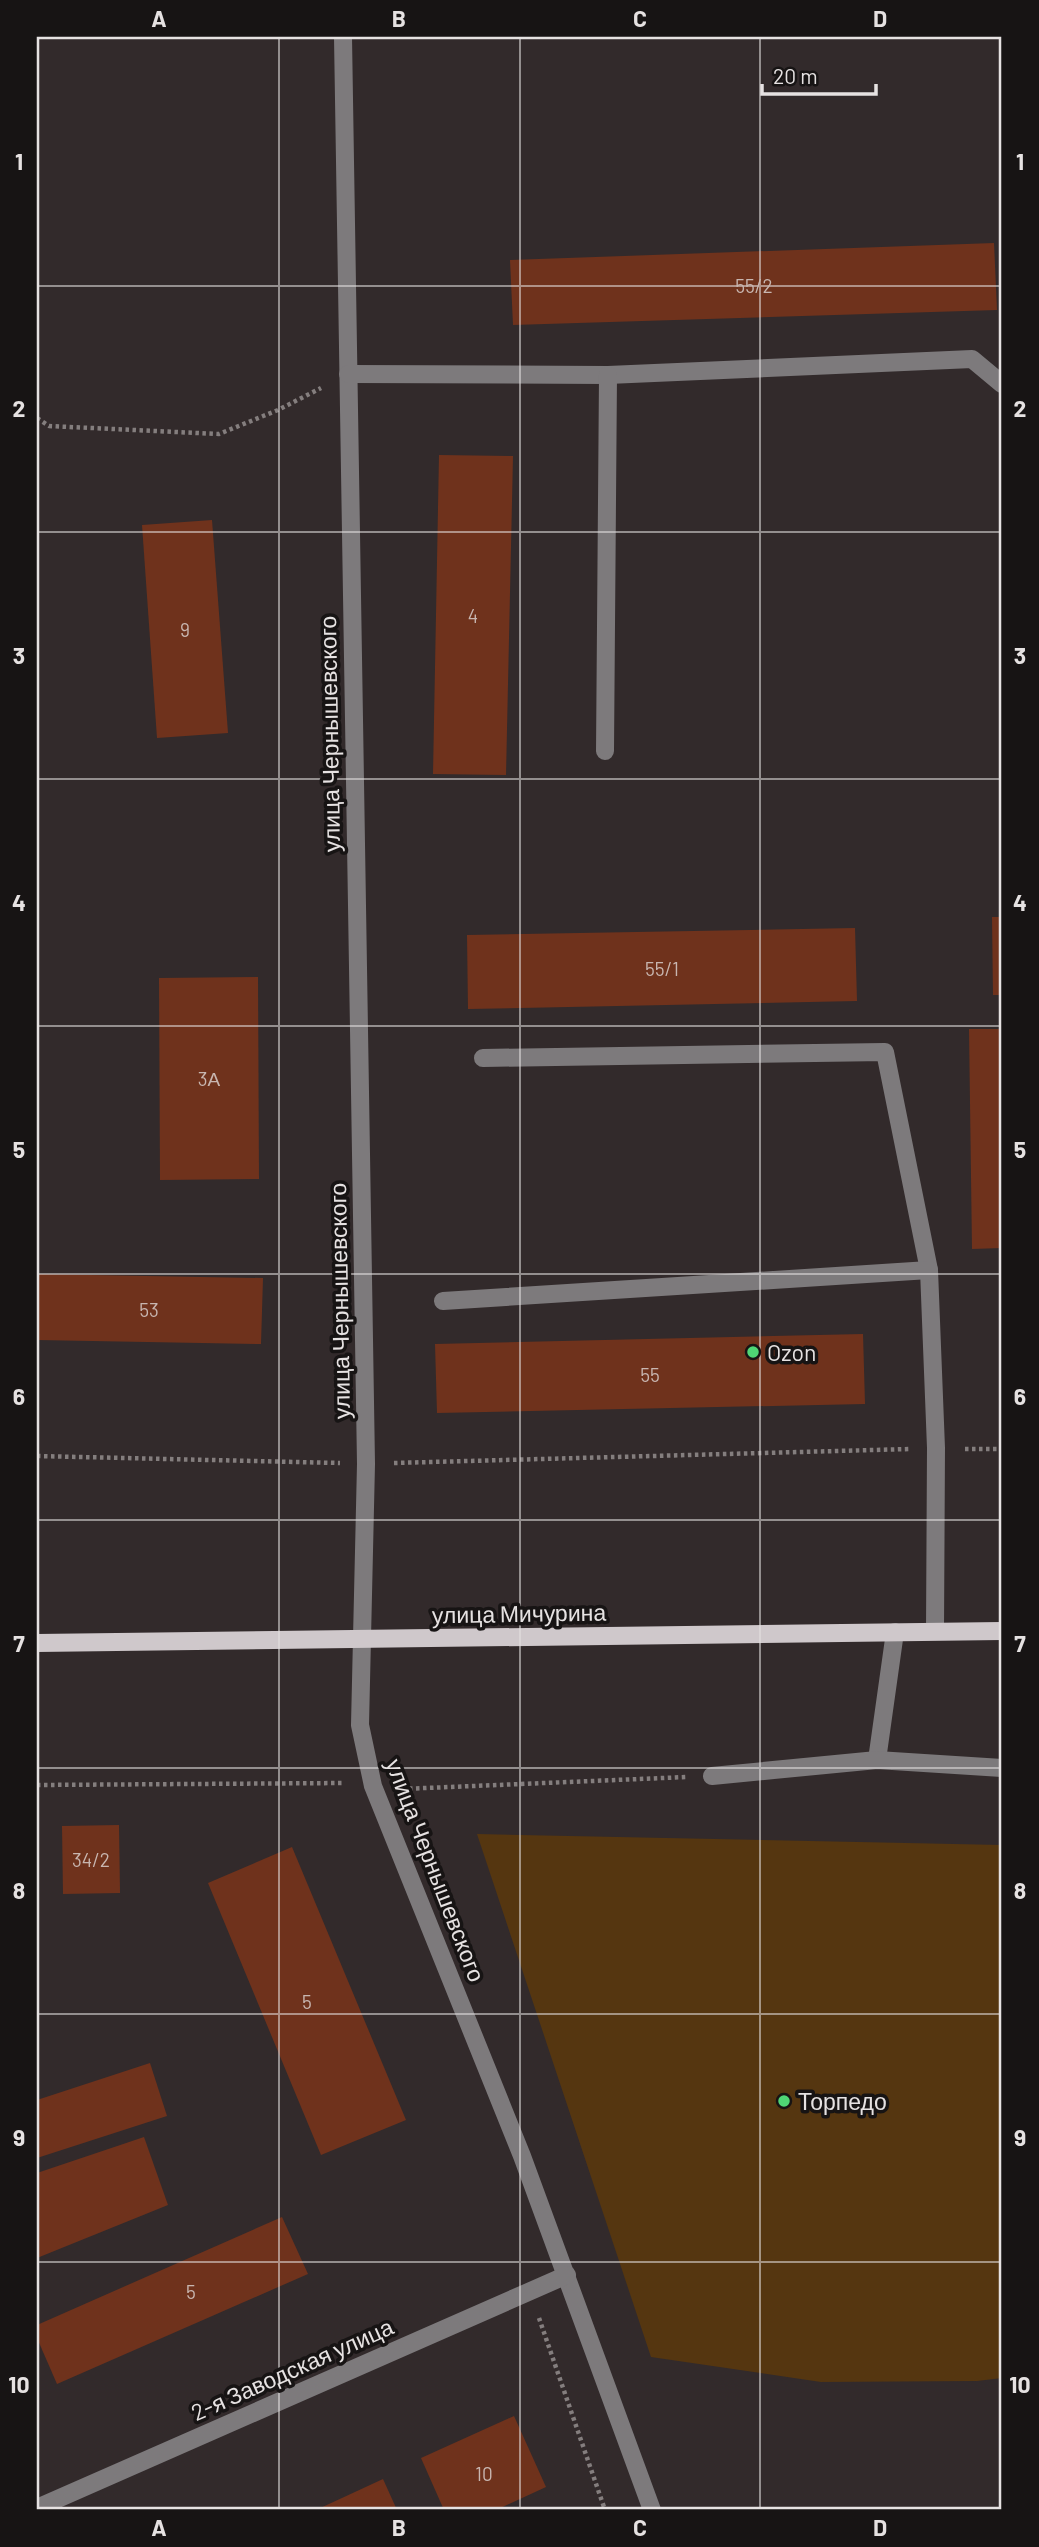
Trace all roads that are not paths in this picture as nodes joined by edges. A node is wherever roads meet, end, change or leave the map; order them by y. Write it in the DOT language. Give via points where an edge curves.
graph roads {
  1 [pos="343,37"];
  2 [pos="348,374"];
  3 [pos="608,375"];
  4 [pos="1002,384"];
  5 [pos="605,751"];
  6 [pos="482,1058"];
  7 [pos="929,1270"];
  8 [pos="443,1301"];
  9 [pos="935,1631"];
  10 [pos="1002,1631"];
  11 [pos="895,1632"];
  12 [pos="362,1640"];
  13 [pos="37,1643"];
  14 [pos="877,1760"];
  15 [pos="1002,1768"];
  16 [pos="712,1776"];
  17 [pos="567,2275"];
  18 [pos="37,2508"];
  19 [pos="652,2510"];
  1 -- 2 [label="street, улица Чернышевского"];
  2 -- 3 [label="street"];
  2 -- 12 [label="street, улица Чернышевского" via="366,1464"];
  3 -- 4 [label="street" via="972,359"];
  3 -- 5 [label="street"];
  6 -- 7 [label="street" via="885,1052"];
  7 -- 8 [label="street"];
  7 -- 9 [label="street" via="936,1448"];
  9 -- 10 [label="main road, улица Мичурина"];
  9 -- 11 [label="main road, улица Мичурина"];
  11 -- 12 [label="main road, улица Мичурина"];
  11 -- 14 [label="street"];
  12 -- 13 [label="main road, улица Мичурина"];
  12 -- 17 [label="street, улица Чернышевского" via="360,1726 373,1786"];
  14 -- 15 [label="street"];
  14 -- 16 [label="street"];
  17 -- 18 [label="street, 2-я Заводская улица"];
  17 -- 19 [label="street, улица Чернышевского"];
}
